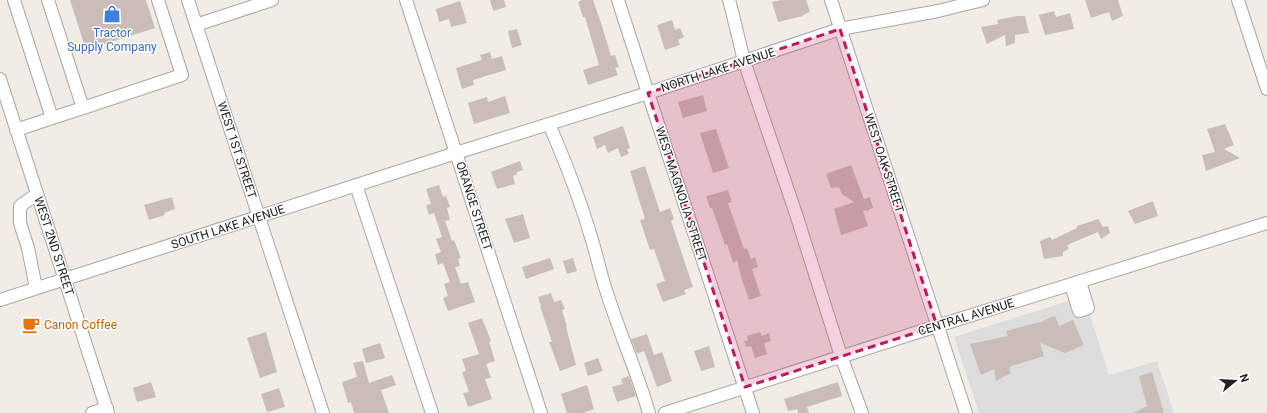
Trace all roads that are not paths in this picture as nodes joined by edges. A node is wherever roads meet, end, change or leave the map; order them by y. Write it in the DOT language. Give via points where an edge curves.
graph roads {
  1 [pos="14,0"];
  2 [pos="48,0"];
  3 [pos="158,0"];
  4 [pos="188,0"];
  5 [pos="272,0"];
  6 [pos="406,0"];
  7 [pos="618,0"];
  8 [pos="728,0"];
  9 [pos="831,0"];
  10 [pos="983,0"];
  11 [pos="1238,0"];
  12 [pos="196,25"];
  13 [pos="840,29"];
  14 [pos="744,61"];
  15 [pos="0,79"];
  16 [pos="1267,89"];
  17 [pos="648,93"];
  18 [pos="83,108"];
  19 [pos="52,118"];
  20 [pos="549,124"];
  21 [pos="16,130"];
  22 [pos="456,153"];
  23 [pos="356,185"];
  24 [pos="37,194"];
  25 [pos="258,217"];
  26 [pos="1267,223"];
  27 [pos="64,279"];
  28 [pos="36,288"];
  29 [pos="0,300"];
  30 [pos="937,326"];
  31 [pos="841,356"];
  32 [pos="745,387"];
  33 [pos="108,410"];
  34 [pos="92,413"];
  35 [pos="323,413"];
  36 [pos="432,413"];
  37 [pos="541,413"];
  38 [pos="648,413"];
  39 [pos="665,413"];
  40 [pos="753,413"];
  41 [pos="862,413"];
  42 [pos="966,413"];
  1 -- 19 [label="street"];
  2 -- 18 [label="street"];
  3 -- 18 [label="street" via="182,75"];
  4 -- 12 [label="street, WEST 1ST STREET"];
  5 -- 12 [label="street"];
  6 -- 22 [label="street, ORANGE STREET"];
  7 -- 17 [label="street, WEST MAGNOLIA STREET"];
  8 -- 14 [label="street"];
  9 -- 13 [label="street, WEST OAK STREET"];
  10 -- 13 [label="street, NORTH LAKE AVENUE"];
  11 -- 16 [label="street"];
  12 -- 25 [label="street, WEST 1ST STREET"];
  13 -- 14 [label="street, NORTH LAKE AVENUE"];
  13 -- 30 [label="street, WEST OAK STREET"];
  14 -- 17 [label="street, NORTH LAKE AVENUE"];
  14 -- 31 [label="street"];
  15 -- 21 [label="street, WEST 2ND STREET"];
  17 -- 20 [label="street, NORTH LAKE AVENUE"];
  17 -- 32 [label="street, WEST MAGNOLIA STREET"];
  18 -- 19 [label="street"];
  19 -- 21 [label="street"];
  20 -- 22 [label="street, NORTH LAKE AVENUE"];
  20 -- 38 [label="street" via="571,175"];
  21 -- 24 [label="street, WEST 2ND STREET"];
  22 -- 23 [label="street, SOUTH LAKE AVENUE"];
  22 -- 37 [label="street, ORANGE STREET"];
  23 -- 25 [label="street, SOUTH LAKE AVENUE"];
  23 -- 36 [label="street"];
  24 -- 27 [label="street, WEST 2ND STREET"];
  24 -- 28 [label="street" via="20,206 20,223"];
  25 -- 27 [label="street, SOUTH LAKE AVENUE"];
  25 -- 35 [label="street, WEST 1ST STREET"];
  26 -- 30 [label="street, CENTRAL AVENUE"];
  27 -- 28 [label="street, SOUTH LAKE AVENUE"];
  27 -- 33 [label="street, WEST 2ND STREET"];
  28 -- 29 [label="street, SOUTH LAKE AVENUE"];
  30 -- 31 [label="street, CENTRAL AVENUE"];
  30 -- 42 [label="street, WEST OAK STREET"];
  31 -- 32 [label="street, CENTRAL AVENUE"];
  31 -- 41 [label="street"];
  32 -- 39 [label="street, CENTRAL AVENUE"];
  32 -- 40 [label="street, WEST MAGNOLIA STREET"];
  33 -- 34 [label="street"];
}
